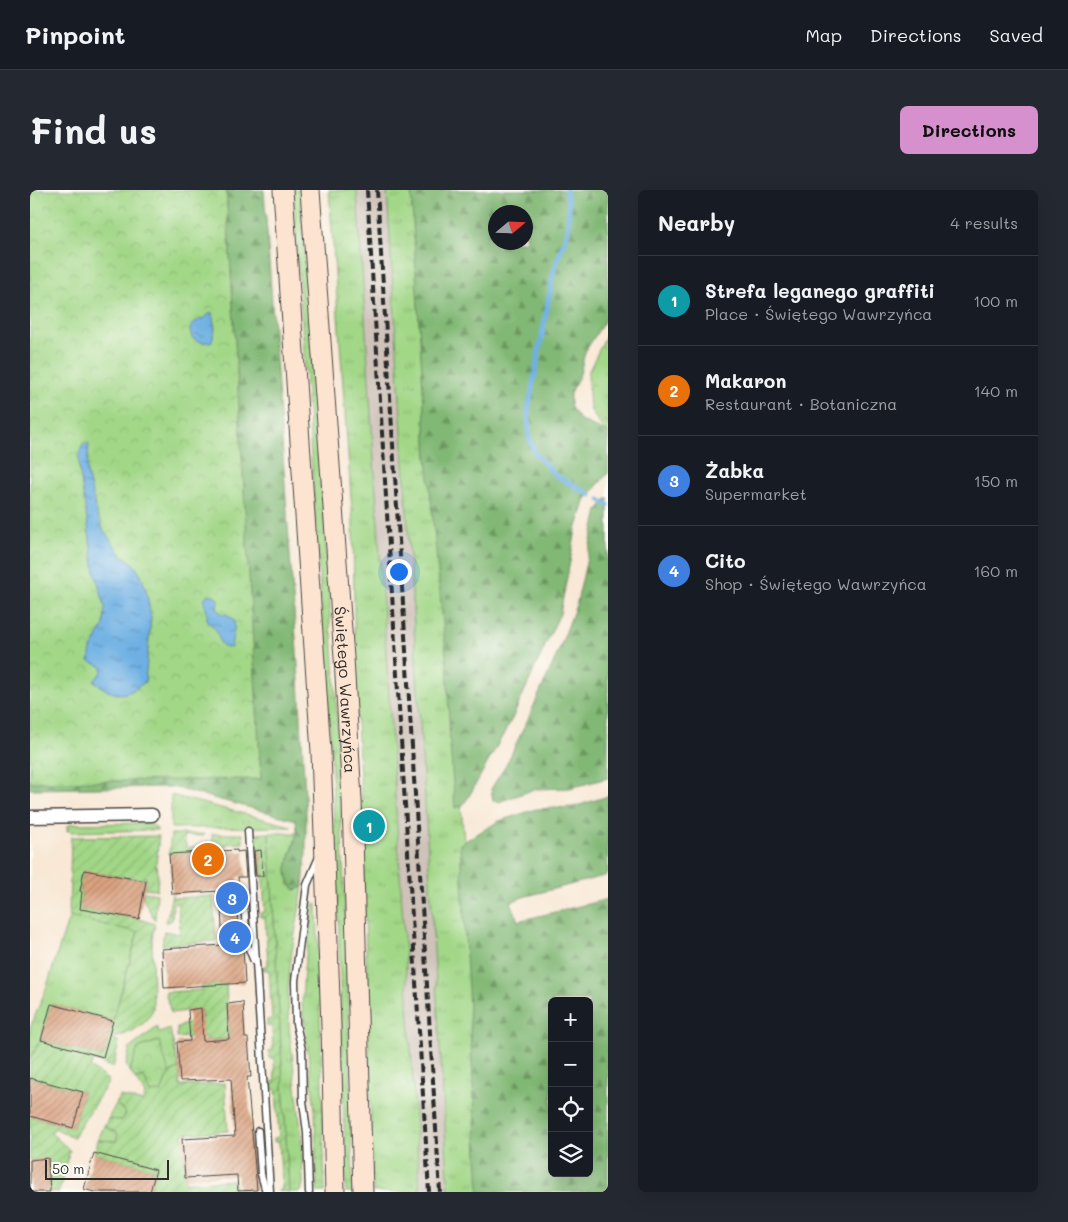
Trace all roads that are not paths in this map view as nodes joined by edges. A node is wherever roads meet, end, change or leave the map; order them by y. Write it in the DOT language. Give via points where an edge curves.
graph roads {
  1 [pos="283,190"];
  2 [pos="310,190"];
  3 [pos="152,815"];
  4 [pos="30,817"];
  5 [pos="248,831"];
  6 [pos="324,845"];
  7 [pos="244,903"];
  8 [pos="257,966"];
  9 [pos="258,1131"];
  10 [pos="266,1192"];
  11 [pos="270,1192"];
  12 [pos="309,1192"];
  13 [pos="335,1192"];
  14 [pos="363,1192"];
  1 -- 6 [label="main road, Świętego Wawrzyńca" via="321,752"];
  2 -- 14 [label="main road, Świętego Wawrzyńca" via="350,762"];
  3 -- 4 [label="street"];
  5 -- 8 [label="lane"];
  6 -- 12 [label="lane" via="308,885 295,981"];
  6 -- 13 [label="main road, Świętego Wawrzyńca"];
  7 -- 8 [label="lane" via="247,944"];
  8 -- 11 [label="lane"];
  9 -- 10 [label="lane" via="261,1174"];
}
